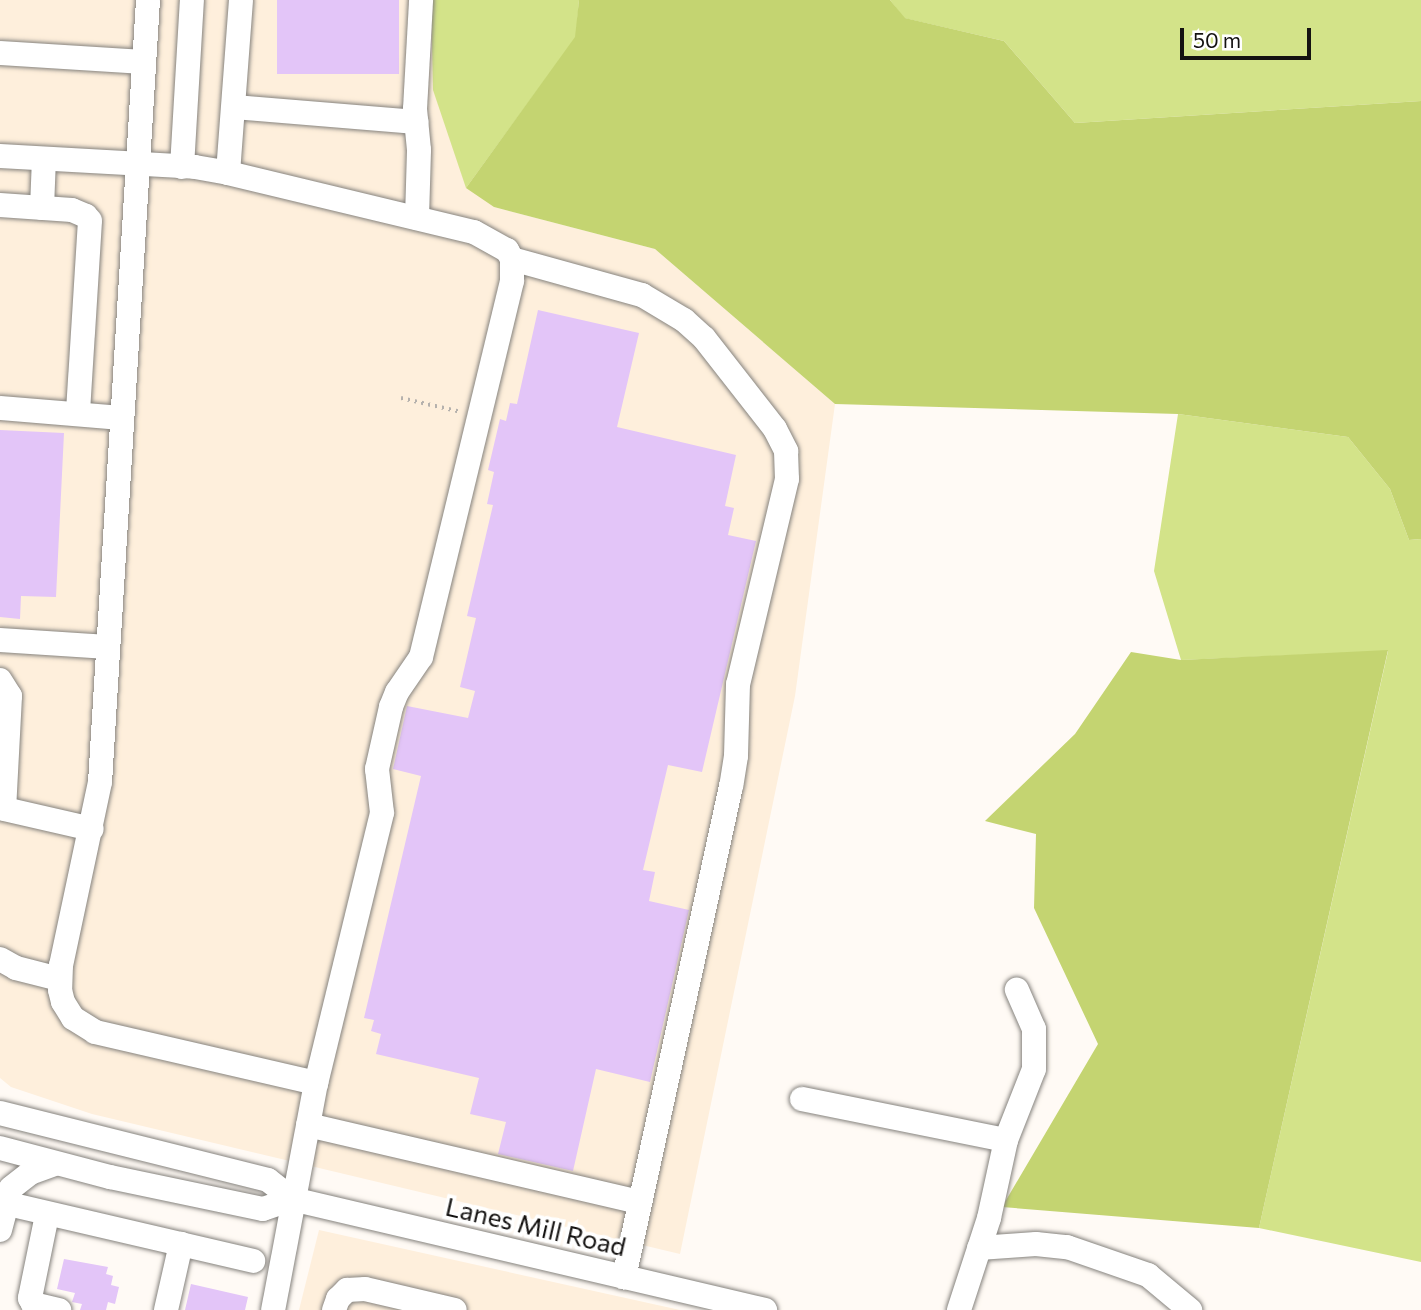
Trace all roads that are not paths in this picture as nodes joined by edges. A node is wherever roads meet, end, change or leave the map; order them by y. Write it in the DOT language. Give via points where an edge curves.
graph roads {
  1 [pos="148,0"];
  2 [pos="192,0"];
  3 [pos="241,0"];
  4 [pos="421,0"];
  5 [pos="0,53"];
  6 [pos="144,62"];
  7 [pos="234,107"];
  8 [pos="416,122"];
  9 [pos="0,156"];
  10 [pos="44,159"];
  11 [pos="138,164"];
  12 [pos="182,167"];
  13 [pos="228,173"];
  14 [pos="0,205"];
  15 [pos="42,208"];
  16 [pos="417,218"];
  17 [pos="512,259"];
  18 [pos="0,408"];
  19 [pos="78,414"];
  20 [pos="122,418"];
  21 [pos="0,640"];
  22 [pos="108,647"];
  23 [pos="0,680"];
  24 [pos="2,808"];
  25 [pos="92,829"];
  26 [pos="0,959"];
  27 [pos="59,979"];
  28 [pos="1017,989"];
  29 [pos="316,1083"];
  30 [pos="802,1099"];
  31 [pos="0,1112"];
  32 [pos="308,1125"];
  33 [pos="1006,1140"];
  34 [pos="0,1148"];
  35 [pos="0,1158"];
  36 [pos="55,1164"];
  37 [pos="6,1198"];
  38 [pos="292,1199"];
  39 [pos="640,1202"];
  40 [pos="47,1215"];
  41 [pos="0,1230"];
  42 [pos="181,1244"];
  43 [pos="979,1248"];
  44 [pos="253,1261"];
  45 [pos="624,1277"];
  46 [pos="682,1301"];
  47 [pos="59,1310"];
  48 [pos="166,1310"];
  49 [pos="273,1310"];
  50 [pos="334,1310"];
  51 [pos="455,1310"];
  52 [pos="765,1310"];
  53 [pos="959,1310"];
  54 [pos="1191,1310"];
  1 -- 6 [label="street"];
  2 -- 12 [label="street"];
  3 -- 7 [label="street"];
  4 -- 8 [label="street"];
  5 -- 6 [label="street"];
  6 -- 11 [label="street"];
  7 -- 8 [label="street"];
  7 -- 13 [label="street"];
  8 -- 16 [label="street"];
  9 -- 10 [label="street"];
  10 -- 11 [label="street"];
  10 -- 15 [label="street"];
  11 -- 12 [label="street"];
  11 -- 20 [label="street"];
  12 -- 13 [label="street"];
  13 -- 16 [label="street"];
  14 -- 15 [label="street"];
  15 -- 19 [label="street" via="80,212 90,221"];
  16 -- 17 [label="street" via="483,235"];
  17 -- 29 [label="street" via="512,281 421,657 391,707 377,769 382,813"];
  17 -- 39 [label="street" via="642,295 684,320 704,338 786,451 786,479 738,684 731,786"];
  18 -- 19 [label="street"];
  19 -- 20 [label="street"];
  20 -- 22 [label="street"];
  21 -- 22 [label="street"];
  22 -- 25 [label="street" via="100,782"];
  23 -- 24 [label="street" via="10,696"];
  24 -- 25 [label="street"];
  25 -- 27 [label="street"];
  26 -- 27 [label="street"];
  27 -- 29 [label="street" via="67,1010 95,1032"];
  28 -- 33 [label="street" via="1034,1029 1034,1069"];
  29 -- 32 [label="street"];
  30 -- 33 [label="street"];
  31 -- 38 [label="street, Lanes Mill Road" via="268,1180"];
  32 -- 38 [label="street"];
  32 -- 39 [label="street"];
  33 -- 43 [label="street"];
  34 -- 36 [label="street, Lanes Mill Road"];
  35 -- 37 [label="street"];
  36 -- 37 [label="street" via="30,1173"];
  36 -- 38 [label="street, Lanes Mill Road" via="263,1209"];
  37 -- 40 [label="street"];
  37 -- 41 [label="street"];
  38 -- 45 [label="street, Lanes Mill Road"];
  38 -- 49 [label="street"];
  39 -- 45 [label="street"];
  40 -- 42 [label="street"];
  40 -- 47 [label="street" via="30,1298 33,1304"];
  42 -- 44 [label="street"];
  42 -- 48 [label="street"];
  43 -- 53 [label="street"];
  43 -- 54 [label="street" via="1068,1247 1148,1275"];
  45 -- 46 [label="street, Lanes Mill Road"];
  46 -- 52 [label="street, Lanes Mill Road"];
  50 -- 51 [label="street" via="347,1290 365,1289"];
}
